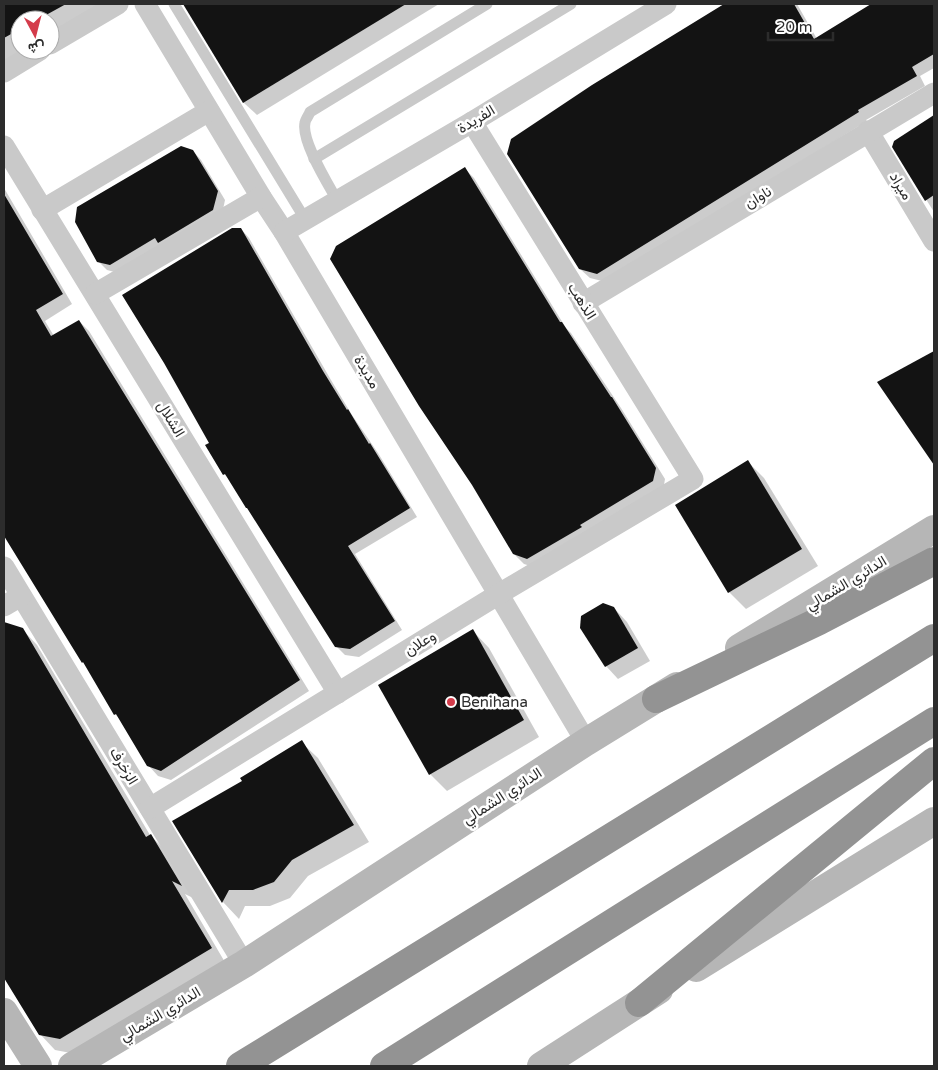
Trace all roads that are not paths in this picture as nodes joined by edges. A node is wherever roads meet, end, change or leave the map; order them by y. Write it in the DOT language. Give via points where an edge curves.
graph roads {
  1 [pos="118,4"];
  2 [pos="145,4"];
  3 [pos="174,4"];
  4 [pos="487,4"];
  5 [pos="571,4"];
  6 [pos="666,4"];
  7 [pos="60,38"];
  8 [pos="24,60"];
  9 [pos="4,72"];
  10 [pos="934,93"];
  11 [pos="209,111"];
  12 [pos="472,122"];
  13 [pos="868,131"];
  14 [pos="4,146"];
  15 [pos="314,159"];
  16 [pos="261,197"];
  17 [pos="337,200"];
  18 [pos="42,210"];
  19 [pos="305,219"];
  20 [pos="284,232"];
  21 [pos="934,241"];
  22 [pos="95,294"];
  23 [pos="583,303"];
  24 [pos="693,479"];
  25 [pos="934,529"];
  26 [pos="934,561"];
  27 [pos="4,568"];
  28 [pos="499,594"];
  29 [pos="12,601"];
  30 [pos="934,638"];
  31 [pos="338,693"];
  32 [pos="656,700"];
  33 [pos="934,722"];
  34 [pos="586,742"];
  35 [pos="934,761"];
  36 [pos="150,808"];
  37 [pos="934,821"];
  38 [pos="244,964"];
  39 [pos="639,1003"];
  40 [pos="4,1012"];
  41 [pos="38,1066"];
  42 [pos="72,1066"];
  43 [pos="240,1066"];
  44 [pos="384,1066"];
  45 [pos="541,1066"];
  1 -- 7 [label="street"];
  2 -- 11 [label="street, مديدة"];
  3 -- 19 [label="lane"];
  4 -- 15 [label="lane" via="310,112 304,124"];
  5 -- 15 [label="lane"];
  6 -- 12 [label="street, الفريدة"];
  8 -- 9 [label="street"];
  10 -- 13 [label="street, ناوان"];
  11 -- 16 [label="street, مديدة"];
  11 -- 18 [label="street"];
  12 -- 17 [label="street, الفريدة"];
  12 -- 23 [label="street, الذهب"];
  13 -- 21 [label="street, ميراد"];
  13 -- 23 [label="street, ناوان"];
  14 -- 18 [label="street, الشلال"];
  15 -- 17 [label="lane"];
  16 -- 20 [label="street, مديدة"];
  16 -- 22 [label="street"];
  17 -- 19 [label="street, الفريدة"];
  18 -- 22 [label="street, الشلال"];
  19 -- 20 [label="street, الفريدة"];
  20 -- 28 [label="street, مديدة"];
  22 -- 31 [label="street, الشلال"];
  23 -- 24 [label="street, الذهب"];
  24 -- 28 [label="street, وعلان"];
  25 -- 32 [label="street, الدائري الشمالي"];
  26 -- 32 [label="highway"];
  27 -- 29 [label="street, الزخرف"];
  28 -- 31 [label="street, وعلان"];
  28 -- 34 [label="street, مديدة"];
  29 -- 36 [label="street, الزخرف"];
  30 -- 43 [label="highway"];
  31 -- 36 [label="street, وعلان"];
  32 -- 34 [label="street, الدائري الشمالي"];
  33 -- 44 [label="highway"];
  34 -- 38 [label="street, الدائري الشمالي"];
  35 -- 39 [label="highway"];
  36 -- 38 [label="street, الزخرف"];
  37 -- 39 [label="street"];
  38 -- 42 [label="street, الدائري الشمالي"];
  39 -- 45 [label="street"];
  40 -- 41 [label="street"];
}
